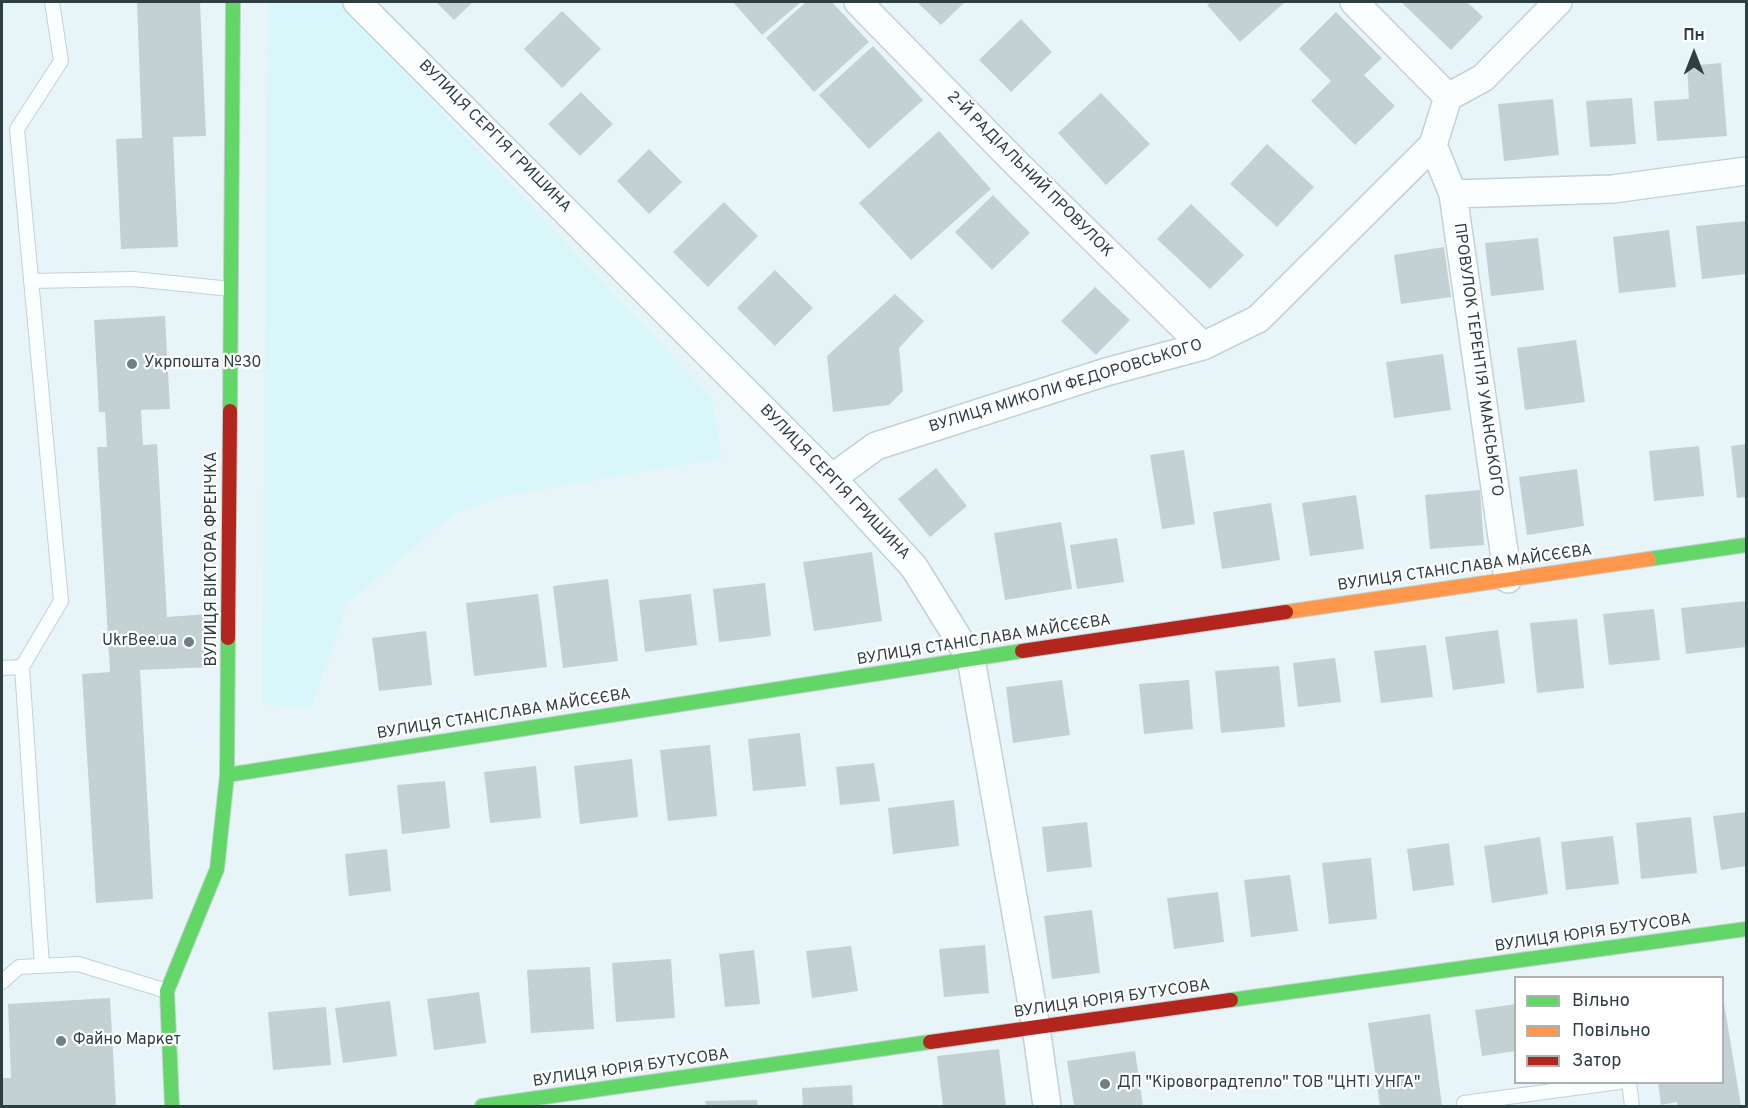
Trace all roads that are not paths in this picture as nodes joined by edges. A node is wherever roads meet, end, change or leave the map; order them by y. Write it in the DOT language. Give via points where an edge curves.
graph roads {
  1 [pos="52,2"];
  2 [pos="232,2"];
  3 [pos="357,2"];
  4 [pos="858,2"];
  5 [pos="1354,2"];
  6 [pos="1558,2"];
  7 [pos="1448,97"];
  8 [pos="1433,145"];
  9 [pos="1746,171"];
  10 [pos="1453,194"];
  11 [pos="31,281"];
  12 [pos="231,289"];
  13 [pos="1203,346"];
  14 [pos="832,478"];
  15 [pos="1746,545"];
  16 [pos="1508,579"];
  17 [pos="971,659"];
  18 [pos="22,666"];
  19 [pos="2,668"];
  20 [pos="227,775"];
  21 [pos="1746,930"];
  22 [pos="42,966"];
  23 [pos="2,982"];
  24 [pos="166,991"];
  25 [pos="1036,1027"];
  26 [pos="1611,1084"];
  27 [pos="1629,1084"];
  28 [pos="172,1107"];
  29 [pos="482,1107"];
  30 [pos="1047,1107"];
  31 [pos="1464,1107"];
  32 [pos="1632,1107"];
  1 -- 11 [label="lane" via="61,61 17,129"];
  2 -- 12 [label="street, ВУЛИЦЯ ВІКТОРА ФРЕНЧКА"];
  3 -- 14 [label="street, ВУЛИЦЯ СЕРГІЯ ГРИШИНА"];
  4 -- 13 [label="street, 2-Й РАДІАЛЬНИЙ ПРОВУЛОК"];
  5 -- 7 [label="street"];
  6 -- 7 [label="street" via="1483,78"];
  7 -- 8 [label="street, ВУЛИЦЯ МИКОЛИ ФЕДОРОВСЬКОГО"];
  8 -- 10 [label="street, ПРОВУЛОК ТЕРЕНТІЯ УМАНСЬКОГО"];
  8 -- 13 [label="street, ВУЛИЦЯ МИКОЛИ ФЕДОРОВСЬКОГО" via="1258,319"];
  9 -- 10 [label="street" via="1613,189"];
  10 -- 16 [label="street, ПРОВУЛОК ТЕРЕНТІЯ УМАНСЬКОГО"];
  11 -- 12 [label="lane" via="133,279"];
  11 -- 18 [label="lane" via="61,601"];
  12 -- 20 [label="street, ВУЛИЦЯ ВІКТОРА ФРЕНЧКА"];
  13 -- 14 [label="street, ВУЛИЦЯ МИКОЛИ ФЕДОРОВСЬКОГО" via="1106,372 876,446"];
  14 -- 17 [label="street, ВУЛИЦЯ СЕРГІЯ ГРИШИНА" via="914,567"];
  15 -- 16 [label="street, ВУЛИЦЯ СТАНІСЛАВА МАЙСЄЄВА"];
  16 -- 17 [label="street, ВУЛИЦЯ СТАНІСЛАВА МАЙСЄЄВА"];
  17 -- 20 [label="street, ВУЛИЦЯ СТАНІСЛАВА МАЙСЄЄВА"];
  17 -- 25 [label="street, ВУЛИЦЯ СЕРГІЯ ГРИШИНА"];
  18 -- 19 [label="lane"];
  18 -- 22 [label="lane"];
  20 -- 24 [label="street, ВУЛИЦЯ ВІКТОРА ФРЕНЧКА" via="217,869"];
  21 -- 25 [label="street, ВУЛИЦЯ ЮРІЯ БУТУСОВА"];
  22 -- 23 [label="lane" via="19,967"];
  22 -- 24 [label="lane" via="78,964"];
  24 -- 28 [label="street, ВУЛИЦЯ ВІКТОРА ФРЕНЧКА"];
  25 -- 29 [label="street, ВУЛИЦЯ ЮРІЯ БУТУСОВА"];
  25 -- 30 [label="street, ВУЛИЦЯ СЕРГІЯ ГРИШИНА"];
  26 -- 31 [label="lane" via="1464,1103"];
  27 -- 32 [label="lane"];
}
